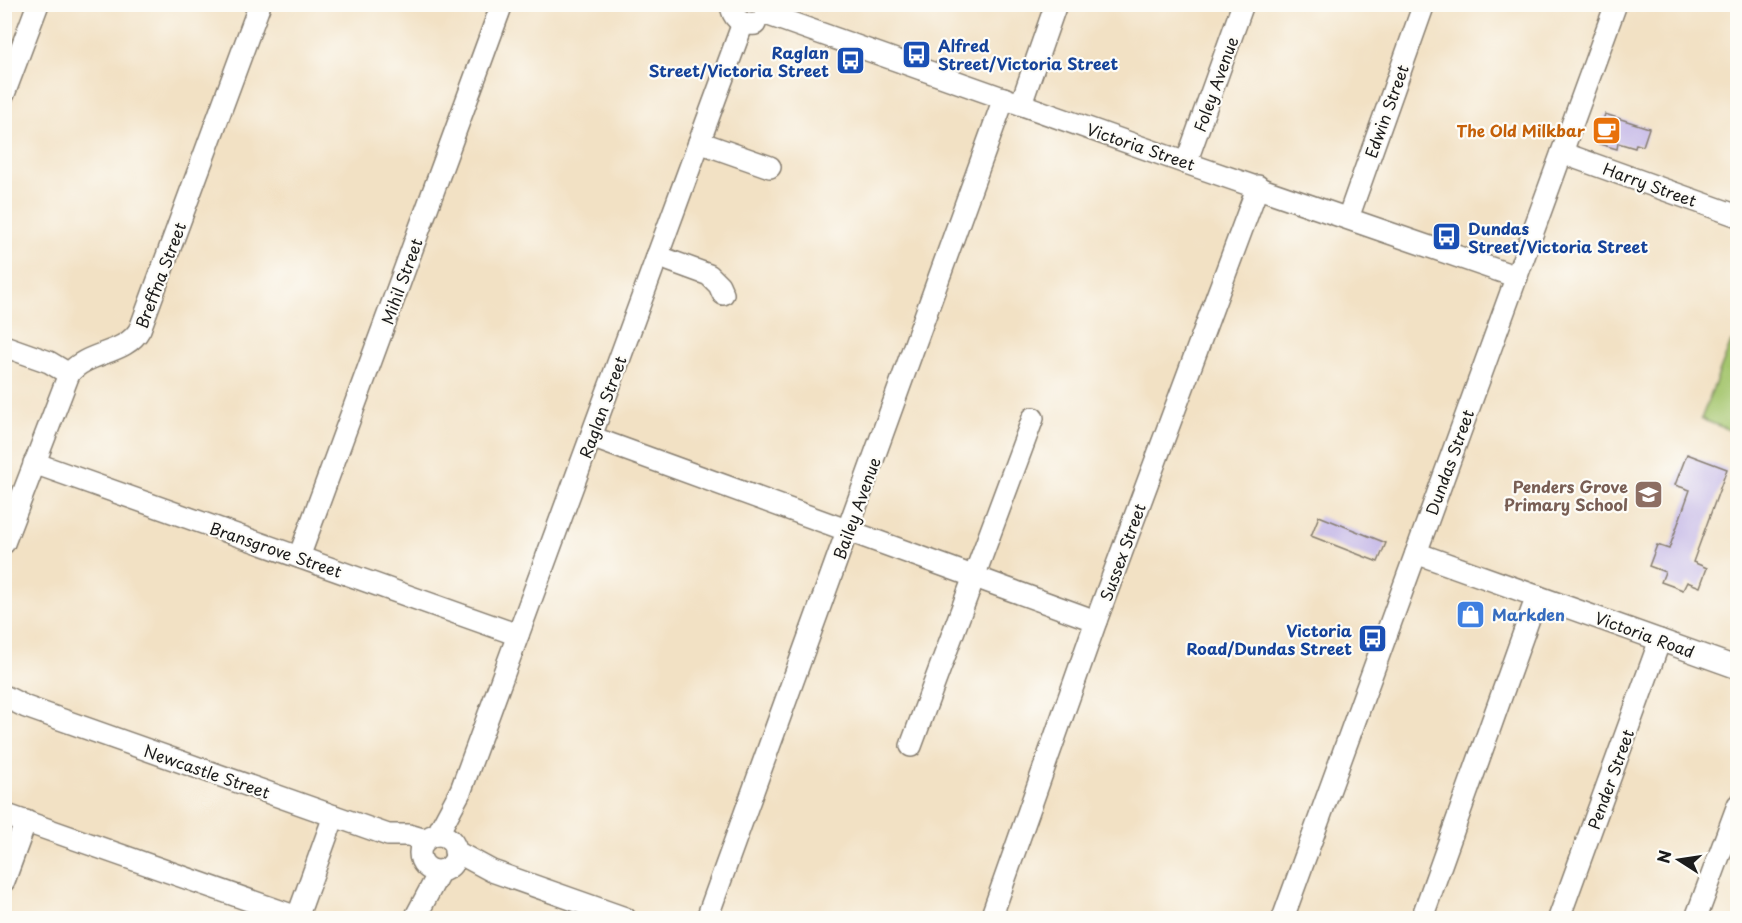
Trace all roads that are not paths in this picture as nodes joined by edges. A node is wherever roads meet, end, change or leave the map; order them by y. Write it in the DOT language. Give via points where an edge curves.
graph roads {
  1 [pos="38,4"];
  2 [pos="260,4"];
  3 [pos="502,4"];
  4 [pos="731,4"];
  5 [pos="1056,4"];
  6 [pos="1243,4"];
  7 [pos="1424,4"];
  8 [pos="1616,4"];
  9 [pos="766,9"];
  10 [pos="742,23"];
  11 [pos="4,94"];
  12 [pos="1012,101"];
  13 [pos="699,142"];
  14 [pos="1562,153"];
  15 [pos="1186,163"];
  16 [pos="770,167"];
  17 [pos="1258,186"];
  18 [pos="1737,216"];
  19 [pos="1348,218"];
  20 [pos="657,256"];
  21 [pos="1517,277"];
  22 [pos="723,294"];
  23 [pos="4,346"];
  24 [pos="69,374"];
  25 [pos="1033,418"];
  26 [pos="591,437"];
  27 [pos="34,463"];
  28 [pos="848,530"];
  29 [pos="4,543"];
  30 [pos="1416,553"];
  31 [pos="299,557"];
  32 [pos="973,578"];
  33 [pos="1537,596"];
  34 [pos="1096,621"];
  35 [pos="518,635"];
  36 [pos="1660,640"];
  37 [pos="1737,668"];
  38 [pos="4,696"];
  39 [pos="4,704"];
  40 [pos="26,707"];
  41 [pos="911,746"];
  42 [pos="1737,805"];
  43 [pos="4,814"];
  44 [pos="334,816"];
  45 [pos="26,821"];
  46 [pos="438,853"];
  47 [pos="4,881"];
  48 [pos="297,918"];
  49 [pos="414,918"];
  50 [pos="625,918"];
  51 [pos="707,918"];
  52 [pos="991,918"];
  53 [pos="1283,918"];
  54 [pos="1422,918"];
  55 [pos="1559,918"];
  56 [pos="1696,918"];
  1 -- 11 [label="street"];
  2 -- 24 [label="street, Breffna Street" via="140,329 132,340 76,366"];
  3 -- 31 [label="street, Mihil Street"];
  4 -- 10 [label="street" via="735,18"];
  5 -- 12 [label="street, Bailey Avenue"];
  6 -- 15 [label="street, Foley Avenue"];
  7 -- 19 [label="street, Edwin Street"];
  8 -- 14 [label="street, Dundas Street"];
  9 -- 10 [label="street" via="759,22"];
  9 -- 12 [label="street, Victoria Street"];
  10 -- 13 [label="street, Raglan Street"];
  12 -- 15 [label="street, Victoria Street"];
  12 -- 28 [label="street, Bailey Avenue"];
  13 -- 16 [label="street"];
  13 -- 20 [label="street, Raglan Street"];
  14 -- 18 [label="street, Harry Street"];
  14 -- 21 [label="street, Dundas Street"];
  15 -- 17 [label="street, Victoria Street"];
  17 -- 19 [label="street, Victoria Street"];
  17 -- 34 [label="street, Sussex Street"];
  19 -- 21 [label="street, Victoria Street"];
  20 -- 22 [label="street" via="709,276"];
  20 -- 26 [label="street, Raglan Street"];
  21 -- 30 [label="street, Dundas Street"];
  23 -- 24 [label="street" via="49,362"];
  24 -- 27 [label="street"];
  25 -- 32 [label="street"];
  26 -- 28 [label="street"];
  26 -- 35 [label="street, Raglan Street"];
  27 -- 29 [label="street"];
  27 -- 31 [label="street, Bransgrove Street"];
  28 -- 32 [label="street"];
  28 -- 51 [label="street, Bailey Avenue"];
  30 -- 33 [label="street, Victoria Road"];
  30 -- 53 [label="street, Dundas Street"];
  31 -- 35 [label="street, Bransgrove Street"];
  32 -- 34 [label="street"];
  32 -- 41 [label="street"];
  33 -- 36 [label="street, Victoria Road"];
  33 -- 54 [label="street"];
  34 -- 52 [label="street, Sussex Street"];
  35 -- 46 [label="street, Raglan Street"];
  36 -- 37 [label="street, Victoria Road"];
  36 -- 55 [label="street, Pender Street"];
  38 -- 40 [label="street, Newcastle Street"];
  39 -- 40 [label="street, Newcastle Street"];
  40 -- 44 [label="street, Newcastle Street"];
  42 -- 56 [label="street"];
  43 -- 45 [label="street"];
  44 -- 46 [label="street, Newcastle Street" via="388,835 409,835"];
  44 -- 48 [label="street"];
  45 -- 47 [label="street"];
  45 -- 48 [label="street"];
  46 -- 49 [label="street, Raglan Street"];
  46 -- 50 [label="street, Newcastle Street"];
}
